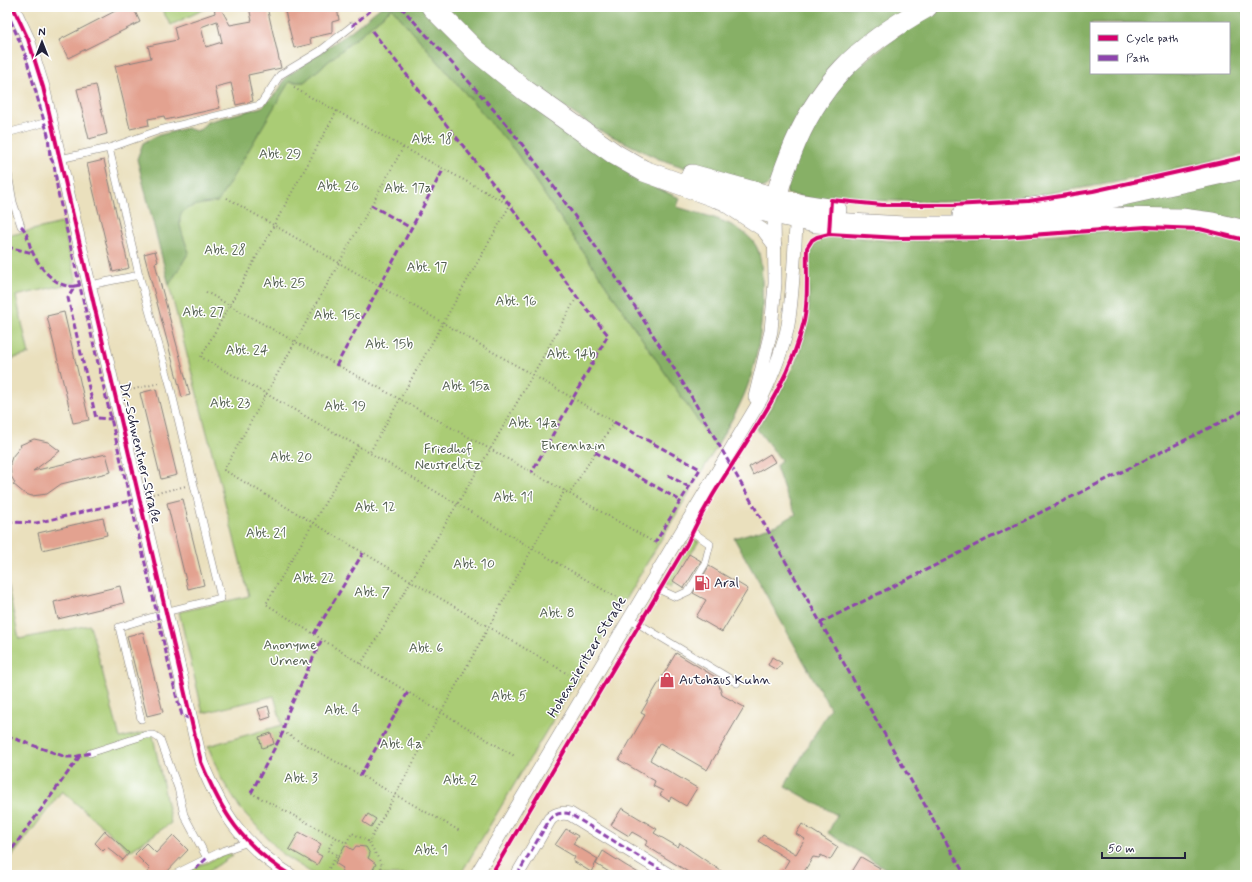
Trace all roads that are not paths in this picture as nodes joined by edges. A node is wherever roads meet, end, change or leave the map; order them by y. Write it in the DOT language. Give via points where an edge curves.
graph roads {
  1 [pos="432,7"];
  2 [pos="927,7"];
  3 [pos="11,9"];
  4 [pos="352,26"];
  5 [pos="51,121"];
  6 [pos="578,128"];
  7 [pos="7,133"];
  8 [pos="109,148"];
  9 [pos="60,159"];
  10 [pos="7,168"];
  11 [pos="1245,168"];
  12 [pos="716,198"];
  13 [pos="1091,202"];
  14 [pos="775,206"];
  15 [pos="797,211"];
  16 [pos="21,226"];
  17 [pos="944,227"];
  18 [pos="1245,231"];
  19 [pos="775,246"];
  20 [pos="139,275"];
  21 [pos="90,285"];
  22 [pos="725,456"];
  23 [pos="684,526"];
  24 [pos="649,585"];
  25 [pos="165,613"];
  26 [pos="629,618"];
  27 [pos="737,683"];
  28 [pos="142,719"];
  29 [pos="90,753"];
  30 [pos="248,842"];
  31 [pos="206,858"];
  32 [pos="173,875"];
  33 [pos="290,875"];
  34 [pos="476,875"];
  35 [pos="517,875"];
  36 [pos="669,875"];
  1 -- 6 [label="main road" via="476,51"];
  2 -- 14 [label="main road" via="874,40 849,61 829,83 801,127 779,185"];
  3 -- 5 [label="street, Dr.-Schwentner-Straße" via="36,59"];
  4 -- 8 [label="lane" via="320,51 280,75 260,105 160,130"];
  5 -- 7 [label="lane"];
  5 -- 9 [label="street, Dr.-Schwentner-Straße"];
  6 -- 12 [label="main road" via="644,171"];
  6 -- 14 [label="main road" via="638,155"];
  8 -- 9 [label="lane"];
  8 -- 20 [label="lane"];
  9 -- 21 [label="street, Dr.-Schwentner-Straße"];
  10 -- 16 [label="lane" via="13,202"];
  11 -- 13 [label="main road"];
  12 -- 14 [label="main road"];
  12 -- 19 [label="street" via="730,210 763,230"];
  13 -- 15 [label="main road" via="958,215"];
  13 -- 17 [label="main road" via="1063,209"];
  14 -- 15 [label="main road"];
  14 -- 19 [label="street, Hohenzieritzer Straße"];
  15 -- 17 [label="main road" via="830,223"];
  15 -- 22 [label="street, Hohenzieritzer Straße" via="791,298 779,358 760,400"];
  17 -- 18 [label="main road" via="1010,227 1111,218 1182,219"];
  19 -- 22 [label="street, Hohenzieritzer Straße" via="771,330 764,366 754,402"];
  20 -- 21 [label="lane"];
  20 -- 25 [label="lane" via="169,381 221,598"];
  21 -- 25 [label="street, Dr.-Schwentner-Straße"];
  22 -- 23 [label="street, Hohenzieritzer Straße"];
  23 -- 24 [label="street, Hohenzieritzer Straße"];
  23 -- 24 [label="lane" via="710,544 705,564 689,591 676,597"];
  24 -- 26 [label="street, Hohenzieritzer Straße"];
  25 -- 28 [label="lane" via="119,626"];
  25 -- 30 [label="street, Dr.-Schwentner-Straße" via="201,762 227,816"];
  26 -- 27 [label="lane"];
  26 -- 34 [label="street, Hohenzieritzer Straße"];
  29 -- 31 [label="lane" via="146,735 154,735 160,739 178,788 184,815"];
  30 -- 31 [label="lane"];
  30 -- 33 [label="street, Dr.-Schwentner-Straße"];
  31 -- 32 [label="lane"];
  35 -- 36 [label="street" via="550,819 563,813 570,814"];
}
